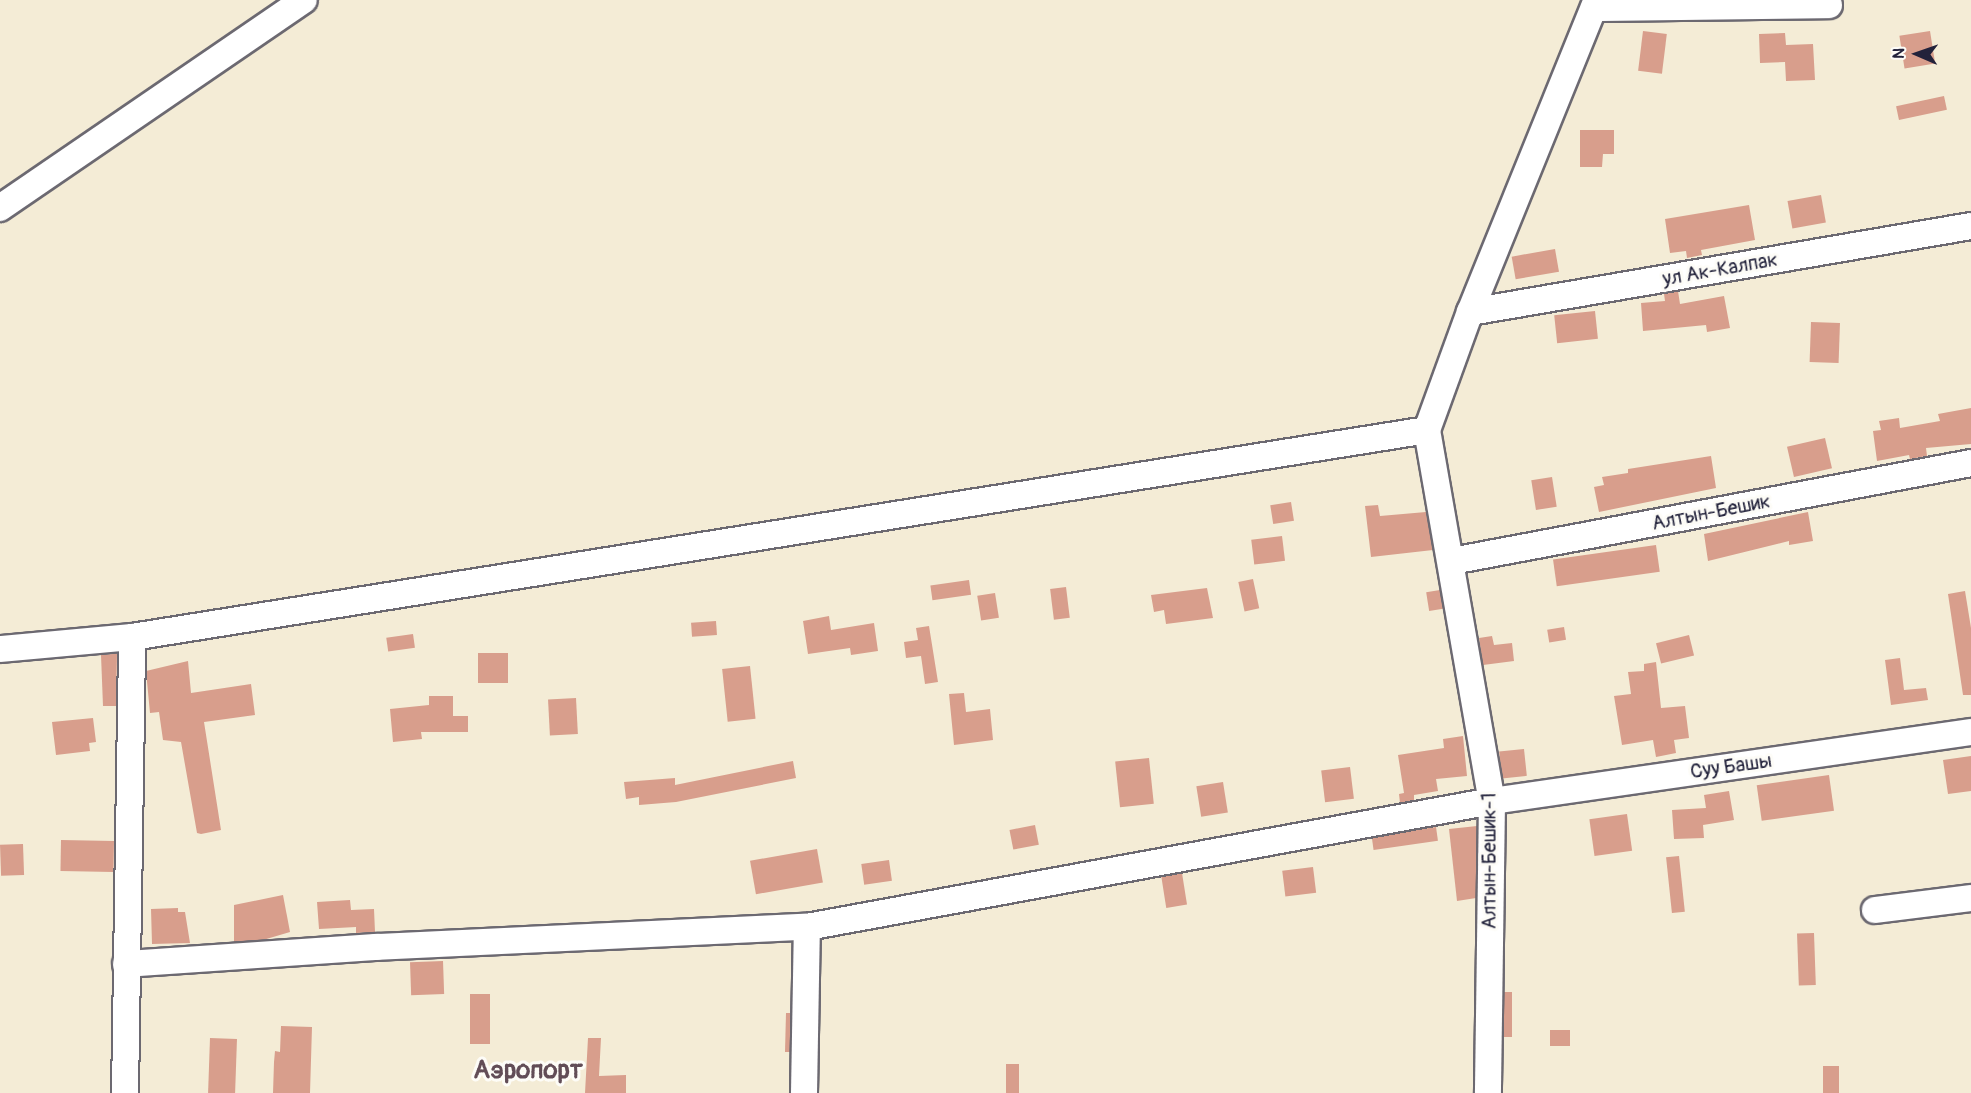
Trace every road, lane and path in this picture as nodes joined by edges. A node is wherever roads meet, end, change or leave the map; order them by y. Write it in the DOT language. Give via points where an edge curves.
graph roads {
  1 [pos="304,0"];
  2 [pos="1595,4"];
  3 [pos="1829,5"];
  4 [pos="0,208"];
  5 [pos="1971,226"];
  6 [pos="1470,312"];
  7 [pos="1428,430"];
  8 [pos="1971,463"];
  9 [pos="1452,561"];
  10 [pos="132,637"];
  11 [pos="0,649"];
  12 [pos="1971,732"];
  13 [pos="1492,801"];
  14 [pos="1971,898"];
  15 [pos="1875,910"];
  16 [pos="807,927"];
  17 [pos="126,964"];
  18 [pos="125,1093"];
  19 [pos="804,1093"];
  20 [pos="1488,1093"];
  1 -- 4 [label="street"];
  2 -- 3 [label="street"];
  2 -- 6 [label="street"];
  5 -- 6 [label="street, ул Ак-Калпак"];
  6 -- 7 [label="street"];
  7 -- 9 [label="street, Алтын-Бешик-1"];
  7 -- 10 [label="street"];
  8 -- 9 [label="street, Алтын-Бешик"];
  9 -- 13 [label="street, Алтын-Бешик-1"];
  10 -- 11 [label="street"];
  10 -- 17 [label="street"];
  12 -- 13 [label="street, Суу Башы"];
  13 -- 16 [label="street, Суу Башы"];
  13 -- 20 [label="street, Алтын-Бешик-1"];
  14 -- 15 [label="street"];
  16 -- 17 [label="street, Суу Башы" via="376,947"];
  16 -- 19 [label="street"];
  17 -- 18 [label="street"];
}
